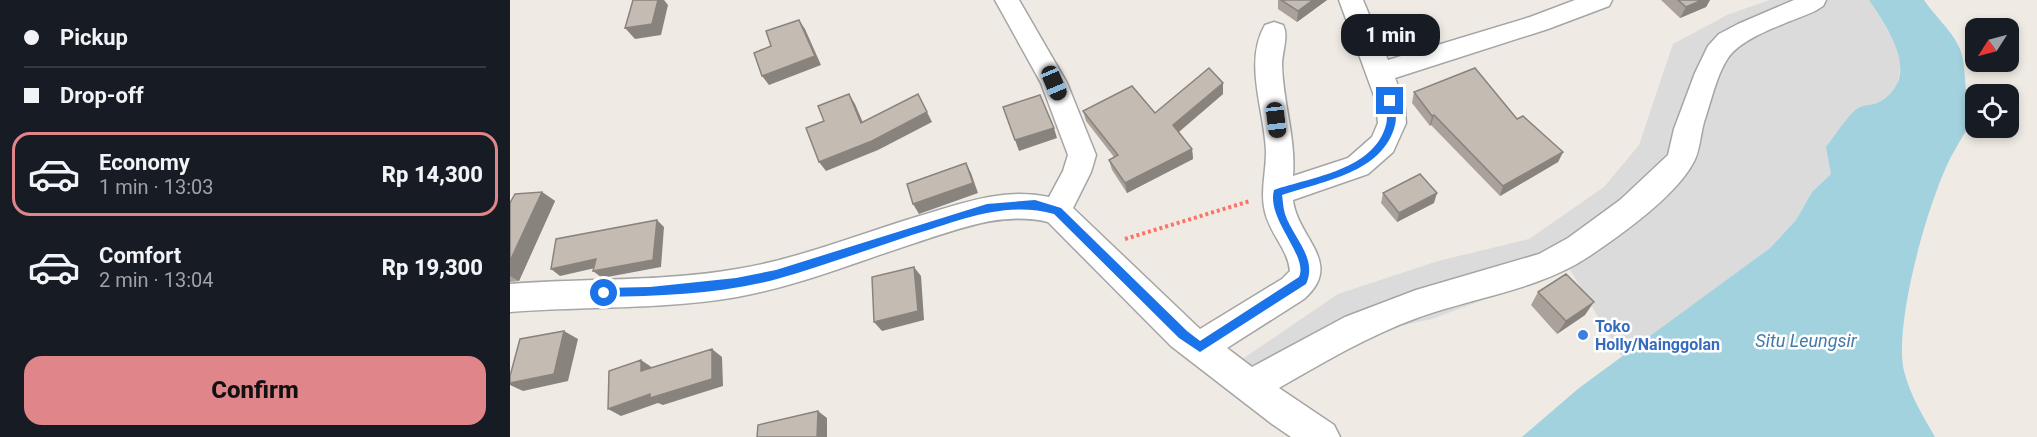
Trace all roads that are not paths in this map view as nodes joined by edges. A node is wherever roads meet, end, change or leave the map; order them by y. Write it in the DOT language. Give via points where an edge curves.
graph roads {
  1 [pos="1007,0"];
  2 [pos="1350,0"];
  3 [pos="1600,0"];
  4 [pos="1814,0"];
  5 [pos="1274,31"];
  6 [pos="1379,73"];
  7 [pos="1277,193"];
  8 [pos="1057,211"];
  9 [pos="510,298"];
  10 [pos="1200,347"];
  11 [pos="1250,386"];
  12 [pos="1322,437"];
  1 -- 8 [label="street" via="1054,83 1082,155"];
  2 -- 6 [label="street"];
  3 -- 6 [label="street"];
  4 -- 11 [label="street" via="1728,41 1707,73 1681,159 1631,209 1579,247 1547,265 1416,304 1356,327"];
  5 -- 7 [label="street" via="1268,50 1268,74 1280,152"];
  6 -- 7 [label="street" via="1390,101 1392,123 1383,144 1358,166"];
  7 -- 10 [label="street" via="1280,214 1304,261 1306,273 1302,281"];
  8 -- 9 [label="street" via="1035,204 987,208 736,283 650,292"];
  8 -- 10 [label="street" via="1183,335"];
  10 -- 11 [label="street"];
  11 -- 12 [label="street"];
}
